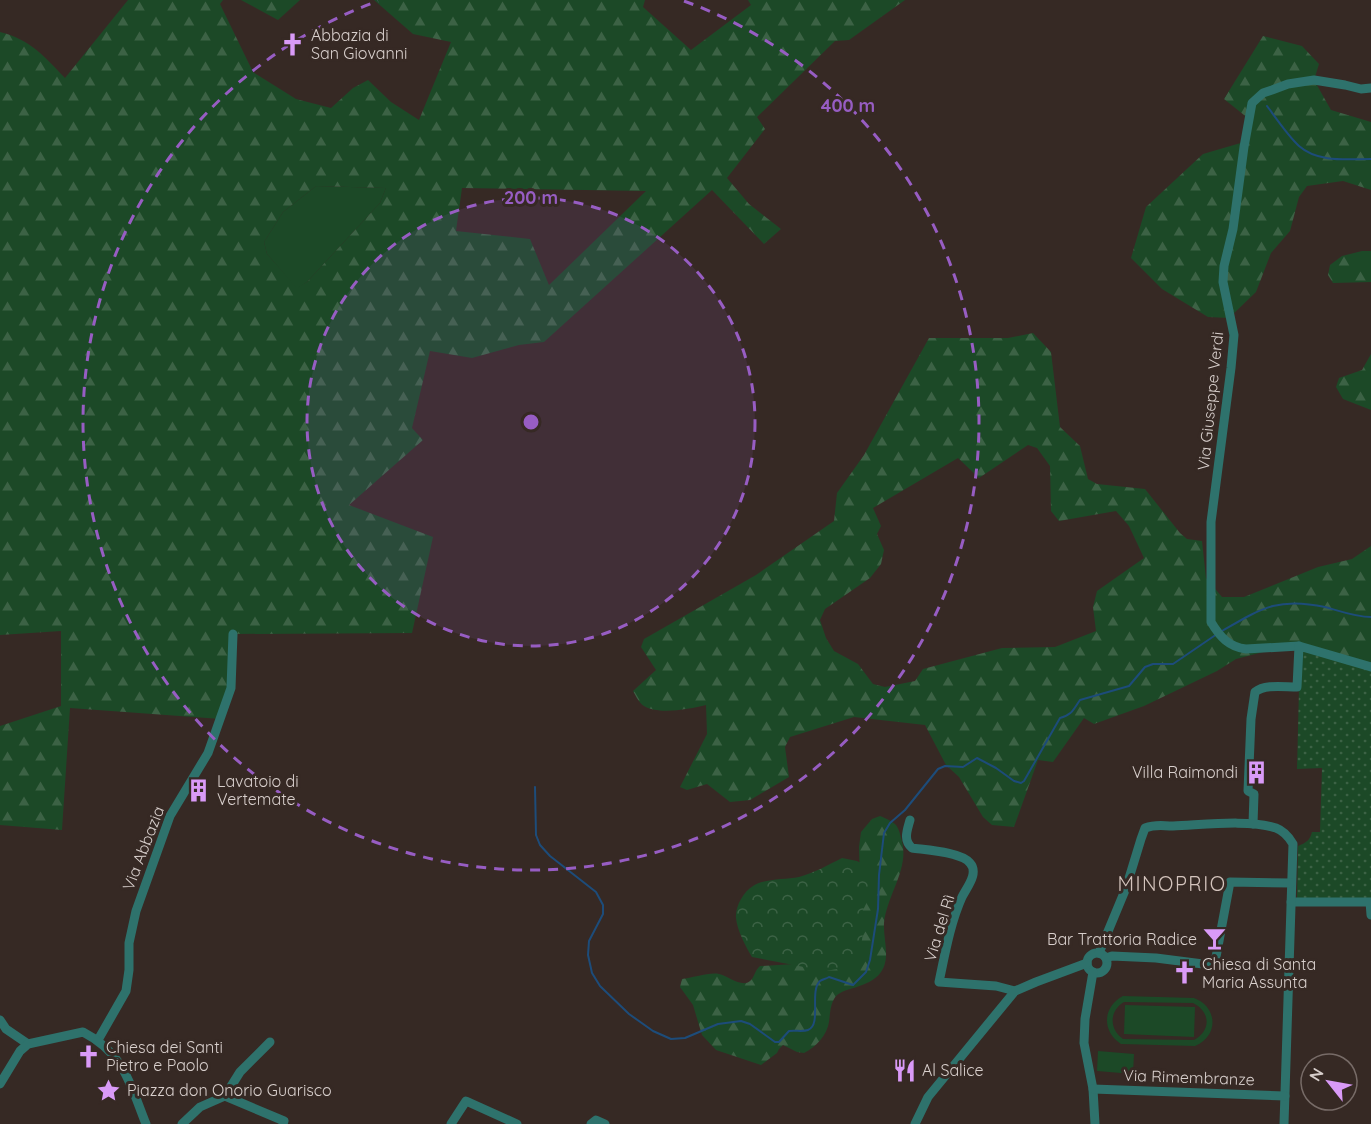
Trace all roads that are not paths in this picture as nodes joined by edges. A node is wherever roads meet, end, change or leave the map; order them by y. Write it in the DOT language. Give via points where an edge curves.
graph roads {
  1 [pos="1371,88"];
  2 [pos="233,634"];
  3 [pos="1299,646"];
  4 [pos="1371,667"];
  5 [pos="910,820"];
  6 [pos="1253,824"];
  7 [pos="1291,883"];
  8 [pos="1291,902"];
  9 [pos="1371,915"];
  10 [pos="1102,955"];
  11 [pos="1087,963"];
  12 [pos="1093,972"];
  13 [pos="1015,992"];
  14 [pos="0,1020"];
  15 [pos="98,1040"];
  16 [pos="270,1042"];
  17 [pos="28,1044"];
  18 [pos="0,1084"];
  19 [pos="1093,1089"];
  20 [pos="225,1096"];
  21 [pos="1285,1096"];
  22 [pos="146,1124"];
  23 [pos="182,1124"];
  24 [pos="283,1124"];
  25 [pos="451,1124"];
  26 [pos="517,1124"];
  27 [pos="915,1124"];
  28 [pos="1095,1124"];
  29 [pos="1284,1124"];
  1 -- 3 [label="street, Via Giuseppe Verdi" via="1314,80 1263,93 1252,103 1224,266 1234,335 1211,522 1211,622 1227,643 1239,648"];
  2 -- 15 [label="street, Via Abbazia" via="231,688 208,753 170,816 135,911 126,991"];
  3 -- 4 [label="street, Via Giuseppe Verdi"];
  3 -- 6 [label="street" via="1296,687 1264,687 1253,696 1248,791 1254,794"];
  5 -- 13 [label="street, Via del Rì" via="906,836 912,848 963,857 974,870 954,917 939,982 996,986"];
  6 -- 7 [label="street" via="1275,828 1290,838"];
  6 -- 10 [label="street" via="1145,828"];
  7 -- 8 [label="street"];
  7 -- 10 [label="street" via="1230,882 1216,957 1211,963"];
  8 -- 9 [label="street" via="1370,902"];
  8 -- 21 [label="street"];
  10 -- 11 [label="street" via="1091,955"];
  10 -- 12 [label="street" via="1107,964 1105,969"];
  11 -- 12 [label="street"];
  11 -- 13 [label="street"];
  12 -- 19 [label="street" via="1084,1043"];
  13 -- 27 [label="street" via="928,1097"];
  14 -- 17 [label="street"];
  15 -- 17 [label="street" via="83,1032"];
  15 -- 22 [label="street" via="122,1066"];
  16 -- 20 [label="street" via="240,1072"];
  17 -- 18 [label="street"];
  19 -- 21 [label="street, Via Rimembranze"];
  19 -- 28 [label="street"];
  20 -- 23 [label="street" via="200,1107"];
  20 -- 24 [label="street" via="284,1121"];
  21 -- 29 [label="street"];
  25 -- 26 [label="street" via="466,1101"];
}
